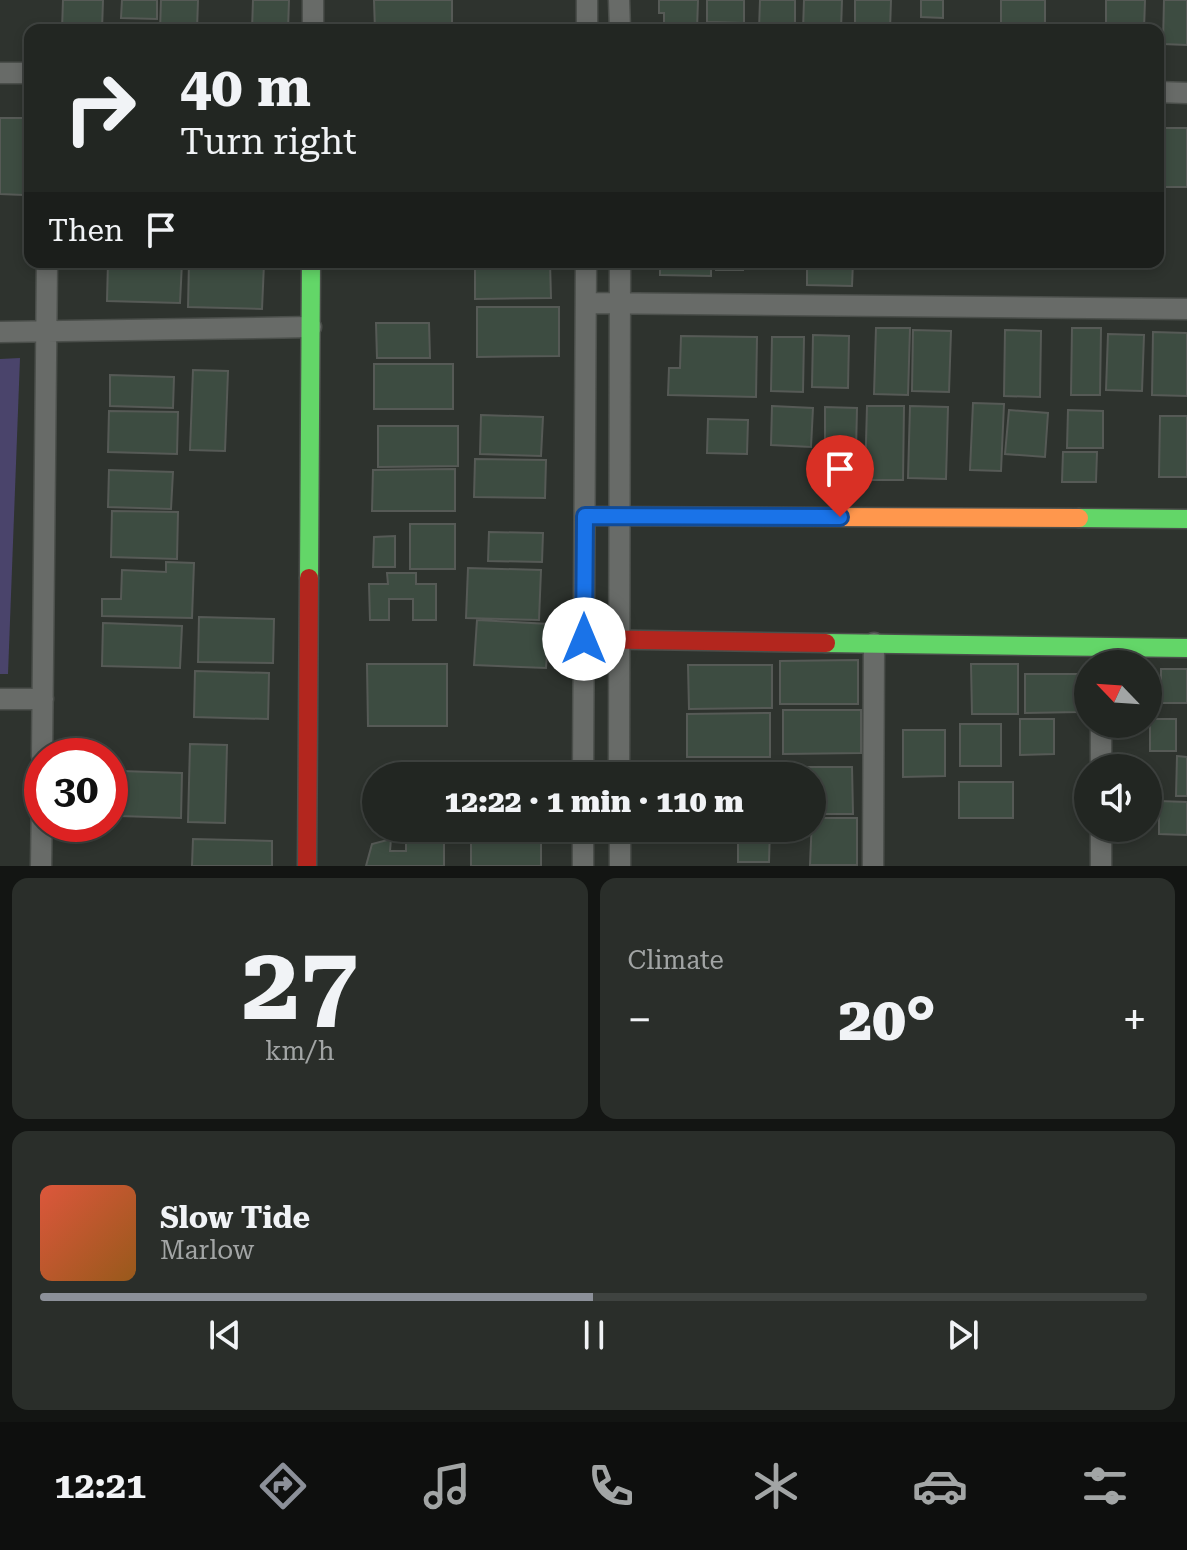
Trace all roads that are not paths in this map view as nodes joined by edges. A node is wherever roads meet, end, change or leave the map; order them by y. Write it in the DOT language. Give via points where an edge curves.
graph roads {
  1 [pos="313,0"];
  2 [pos="587,0"];
  3 [pos="619,0"];
  4 [pos="313,24"];
  5 [pos="587,24"];
  6 [pos="620,24"];
  7 [pos="0,73"];
  8 [pos="24,73"];
  9 [pos="1164,92"];
  10 [pos="1187,93"];
  11 [pos="47,268"];
  12 [pos="311,268"];
  13 [pos="586,268"];
  14 [pos="620,268"];
  15 [pos="586,303"];
  16 [pos="620,303"];
  17 [pos="1187,309"];
  18 [pos="311,327"];
  19 [pos="46,331"];
  20 [pos="0,332"];
  21 [pos="585,516"];
  22 [pos="619,516"];
  23 [pos="1187,519"];
  24 [pos="584,639"];
  25 [pos="619,640"];
  26 [pos="874,643"];
  27 [pos="1187,648"];
  28 [pos="1162,650"];
  29 [pos="1074,654"];
  30 [pos="0,699"];
  31 [pos="43,699"];
  32 [pos="42,738"];
  33 [pos="583,762"];
  34 [pos="619,762"];
  35 [pos="41,842"];
  36 [pos="583,842"];
  37 [pos="620,842"];
  38 [pos="1101,842"];
  39 [pos="41,866"];
  40 [pos="307,866"];
  41 [pos="583,866"];
  42 [pos="620,866"];
  43 [pos="873,866"];
  44 [pos="1101,866"];
  1 -- 4 [label="street"];
  2 -- 5 [label="street"];
  3 -- 6 [label="street"];
  7 -- 8 [label="street"];
  9 -- 10 [label="street"];
  11 -- 19 [label="street"];
  12 -- 18 [label="street"];
  13 -- 15 [label="street"];
  14 -- 16 [label="street"];
  15 -- 16 [label="street"];
  15 -- 21 [label="street"];
  16 -- 17 [label="street"];
  16 -- 22 [label="street"];
  18 -- 19 [label="street"];
  18 -- 40 [label="street"];
  19 -- 20 [label="street"];
  19 -- 31 [label="street"];
  21 -- 22 [label="street"];
  21 -- 24 [label="street"];
  22 -- 23 [label="street"];
  22 -- 25 [label="street"];
  24 -- 25 [label="street"];
  24 -- 33 [label="street"];
  25 -- 26 [label="street"];
  25 -- 34 [label="street"];
  26 -- 29 [label="street"];
  26 -- 43 [label="street"];
  27 -- 28 [label="street"];
  30 -- 31 [label="street"];
  31 -- 32 [label="street"];
  35 -- 39 [label="street"];
  36 -- 41 [label="street"];
  37 -- 42 [label="street"];
  38 -- 44 [label="street"];
}
